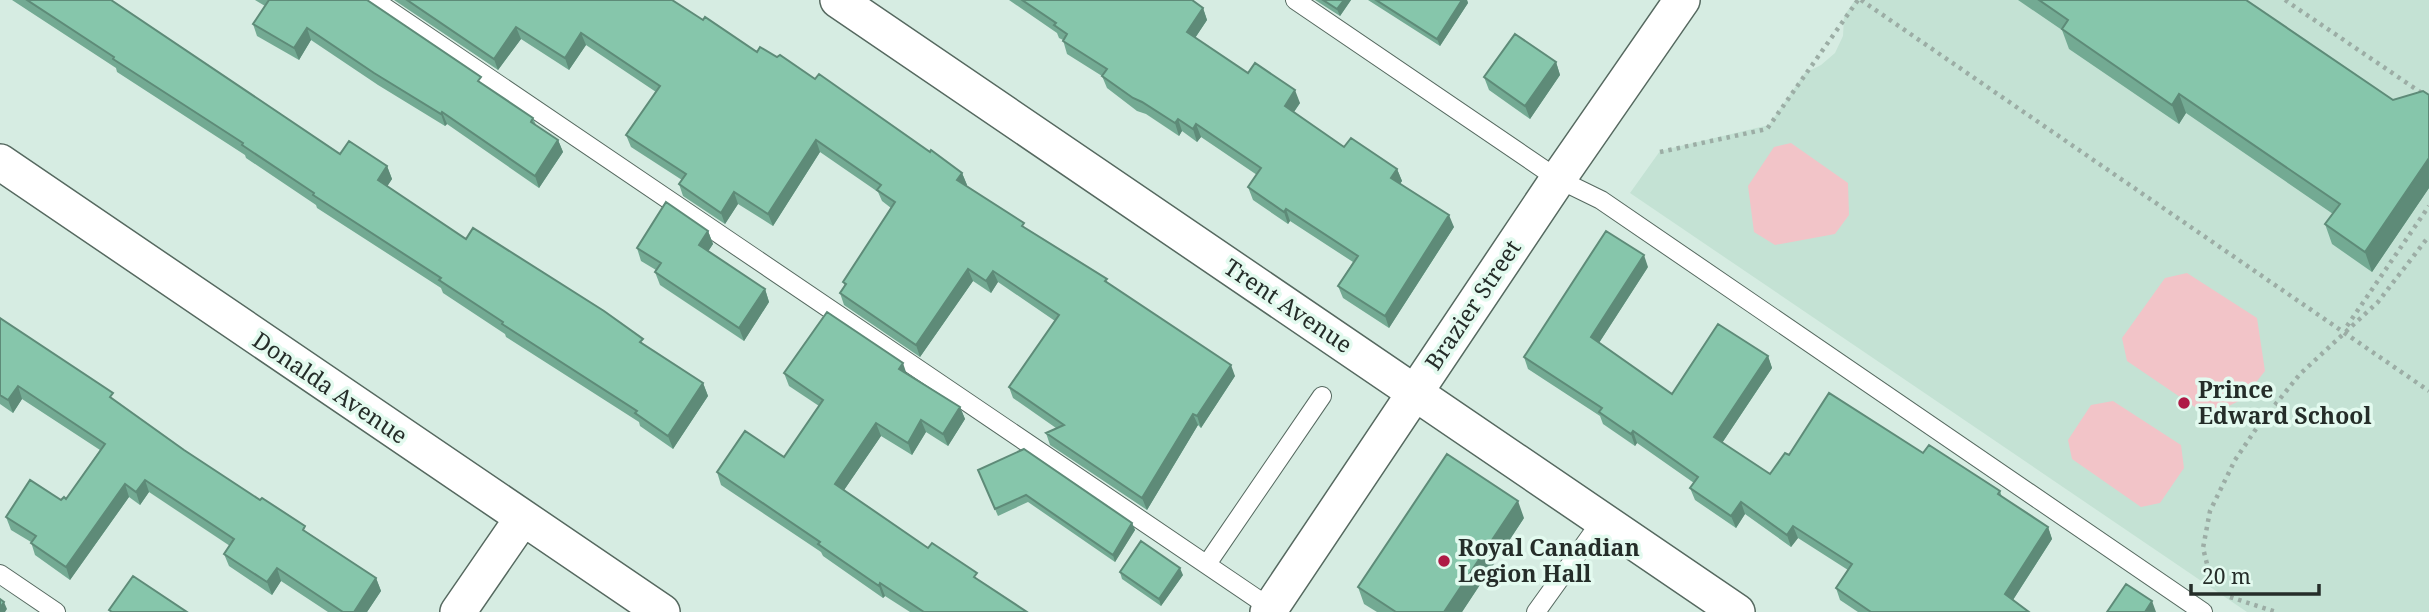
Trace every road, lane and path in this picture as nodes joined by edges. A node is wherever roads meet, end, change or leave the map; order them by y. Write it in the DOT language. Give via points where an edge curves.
graph roads {
  1 [pos="374,0"];
  2 [pos="838,0"];
  3 [pos="1295,0"];
  4 [pos="1682,0"];
  5 [pos="1860,0"];
  6 [pos="2285,0"];
  7 [pos="2429,98"];
  8 [pos="1660,152"];
  9 [pos="0,162"];
  10 [pos="1558,179"];
  11 [pos="2429,206"];
  12 [pos="2429,236"];
  13 [pos="2342,333"];
  14 [pos="2429,391"];
  15 [pos="1415,393"];
  16 [pos="1322,396"];
  17 [pos="522,519"];
  18 [pos="1602,520"];
  19 [pos="1207,564"];
  20 [pos="0,574"];
  21 [pos="2211,581"];
  22 [pos="2222,590"];
  23 [pos="1272,611"];
  24 [pos="55,612"];
  25 [pos="458,612"];
  26 [pos="662,612"];
  27 [pos="1536,612"];
  28 [pos="1737,612"];
  29 [pos="2203,612"];
  30 [pos="2276,612"];
  1 -- 19 [label="lane"];
  2 -- 15 [label="street, Trent Avenue"];
  3 -- 10 [label="lane"];
  4 -- 10 [label="street, Brazier Street"];
  5 -- 8 [label="path" via="1767,129"];
  5 -- 13 [label="path"];
  6 -- 7 [label="path"];
  9 -- 17 [label="street, Donalda Avenue"];
  10 -- 15 [label="street, Brazier Street"];
  10 -- 29 [label="lane" via="1609,206"];
  11 -- 13 [label="path"];
  12 -- 13 [label="path" via="2378,302"];
  13 -- 14 [label="path"];
  13 -- 21 [label="path" via="2301,374 2235,460 2210,511 2203,548"];
  15 -- 18 [label="street, Trent Avenue"];
  15 -- 23 [label="street, Brazier Street"];
  16 -- 19 [label="lane"];
  17 -- 25 [label="street"];
  17 -- 26 [label="street, Donalda Avenue"];
  18 -- 27 [label="lane"];
  18 -- 28 [label="street, Trent Avenue"];
  19 -- 23 [label="lane"];
  20 -- 24 [label="lane"];
  22 -- 30 [label="path" via="2232,599"];
}
